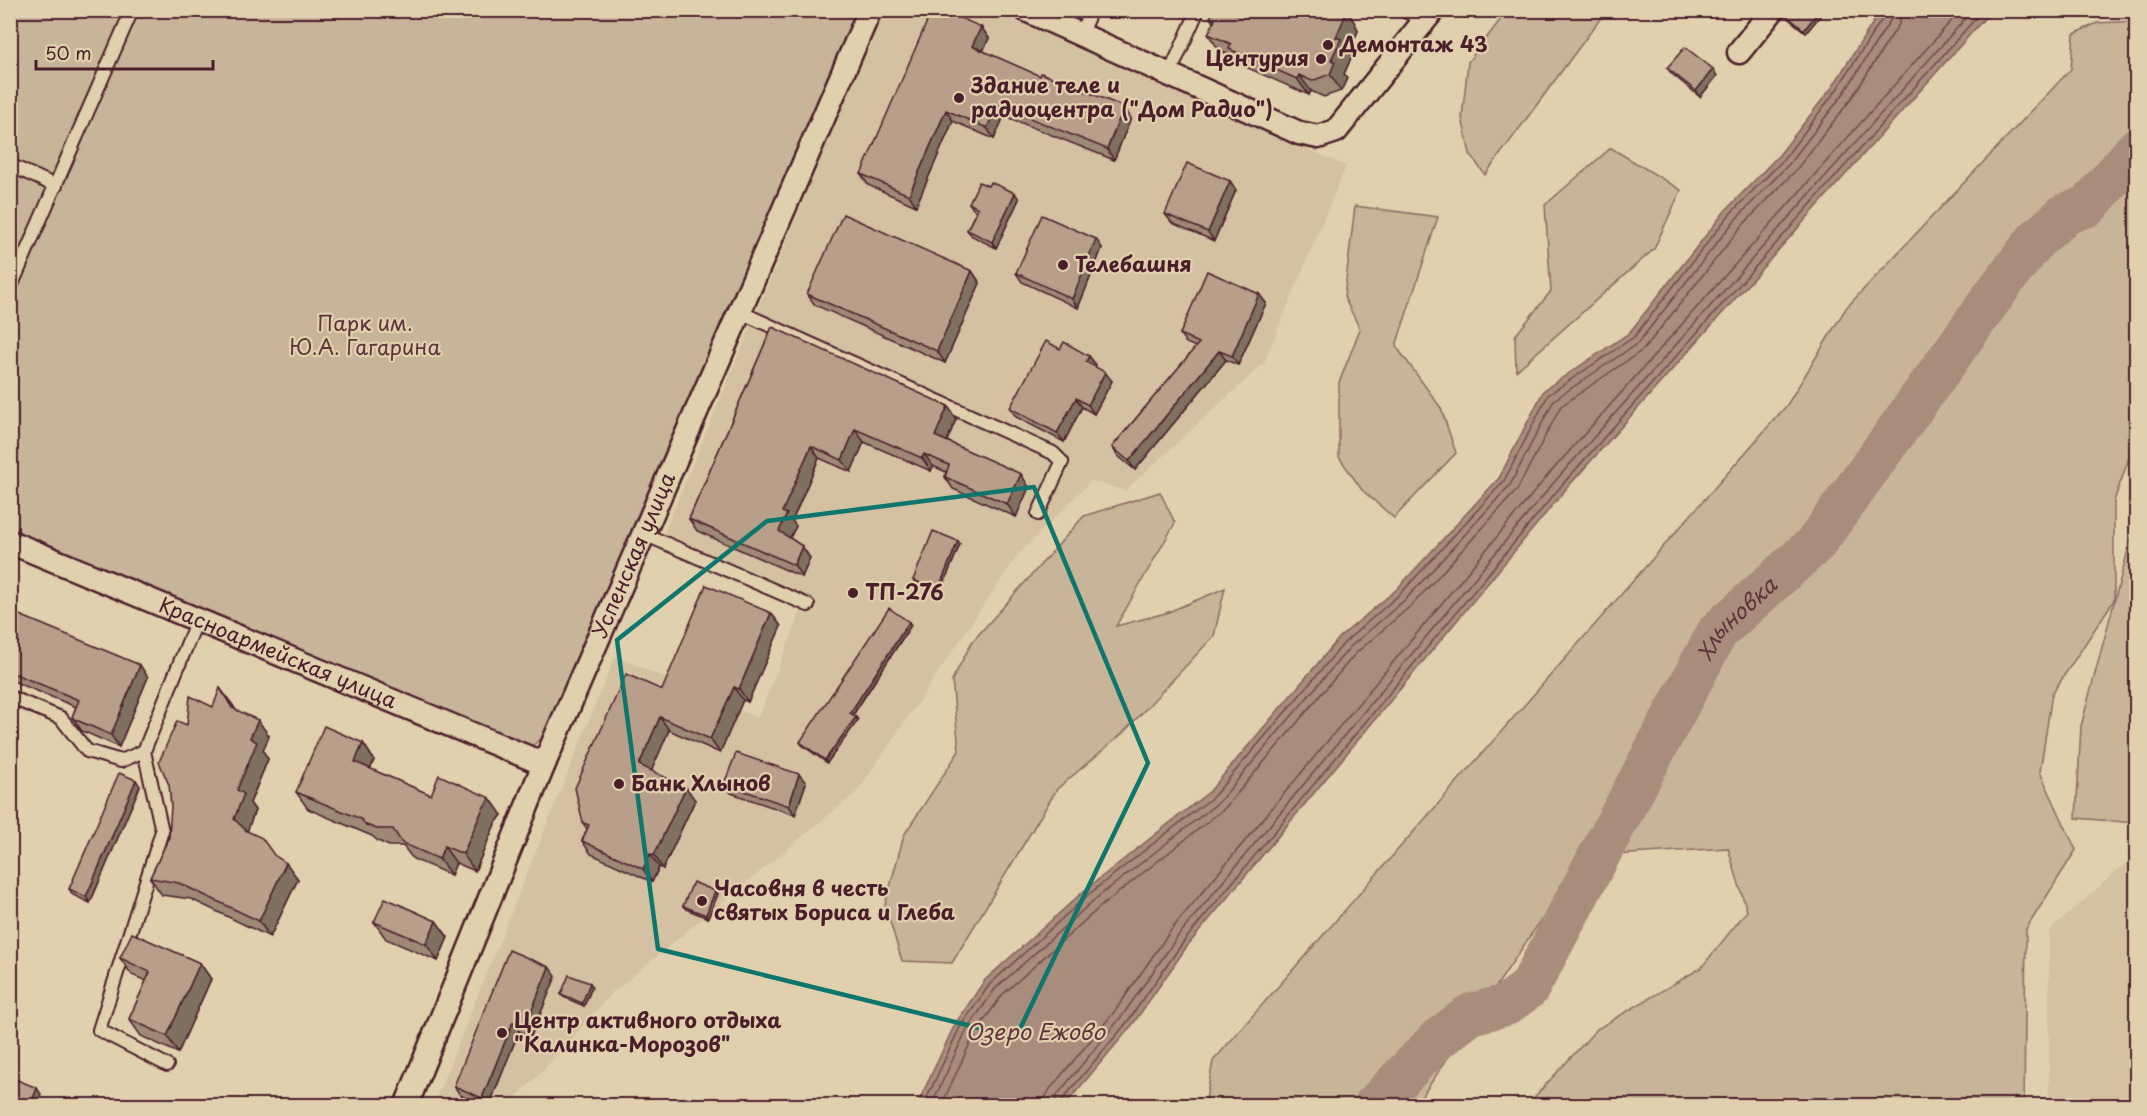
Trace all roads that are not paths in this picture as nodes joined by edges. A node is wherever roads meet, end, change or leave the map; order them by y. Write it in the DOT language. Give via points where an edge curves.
graph roads {
  1 [pos="132,10"];
  2 [pos="870,10"];
  3 [pos="1026,10"];
  4 [pos="1091,10"];
  5 [pos="1198,10"];
  6 [pos="1403,10"];
  7 [pos="1773,10"];
  8 [pos="1429,16"];
  9 [pos="1080,35"];
  10 [pos="1739,52"];
  11 [pos="1169,75"];
  12 [pos="10,165"];
  13 [pos="56,186"];
  14 [pos="10,289"];
  15 [pos="740,312"];
  16 [pos="1038,514"];
  17 [pos="644,534"];
  18 [pos="10,542"];
  19 [pos="808,605"];
  20 [pos="197,620"];
  21 [pos="10,697"];
  22 [pos="144,751"];
  23 [pos="544,764"];
  24 [pos="167,1065"];
  25 [pos="406,1106"];
  1 -- 13 [label="lane"];
  2 -- 15 [label="street, Успенская улица"];
  3 -- 9 [label="street"];
  4 -- 9 [label="lane"];
  5 -- 11 [label="lane"];
  6 -- 8 [label="lane"];
  7 -- 10 [label="street"];
  8 -- 11 [label="street" via="1336,131 1318,137 1299,133"];
  9 -- 11 [label="street"];
  12 -- 13 [label="lane"];
  13 -- 14 [label="lane"];
  15 -- 16 [label="lane" via="1053,453 1062,462"];
  15 -- 17 [label="street, Успенская улица"];
  17 -- 19 [label="lane"];
  17 -- 23 [label="street, Успенская улица"];
  18 -- 20 [label="street, Красноармейская улица"];
  20 -- 22 [label="lane"];
  20 -- 23 [label="street, Красноармейская улица"];
  21 -- 22 [label="lane" via="61,718 87,751 121,762"];
  22 -- 24 [label="lane" via="162,831 99,1030"];
  23 -- 25 [label="street, Успенская улица"];
}
